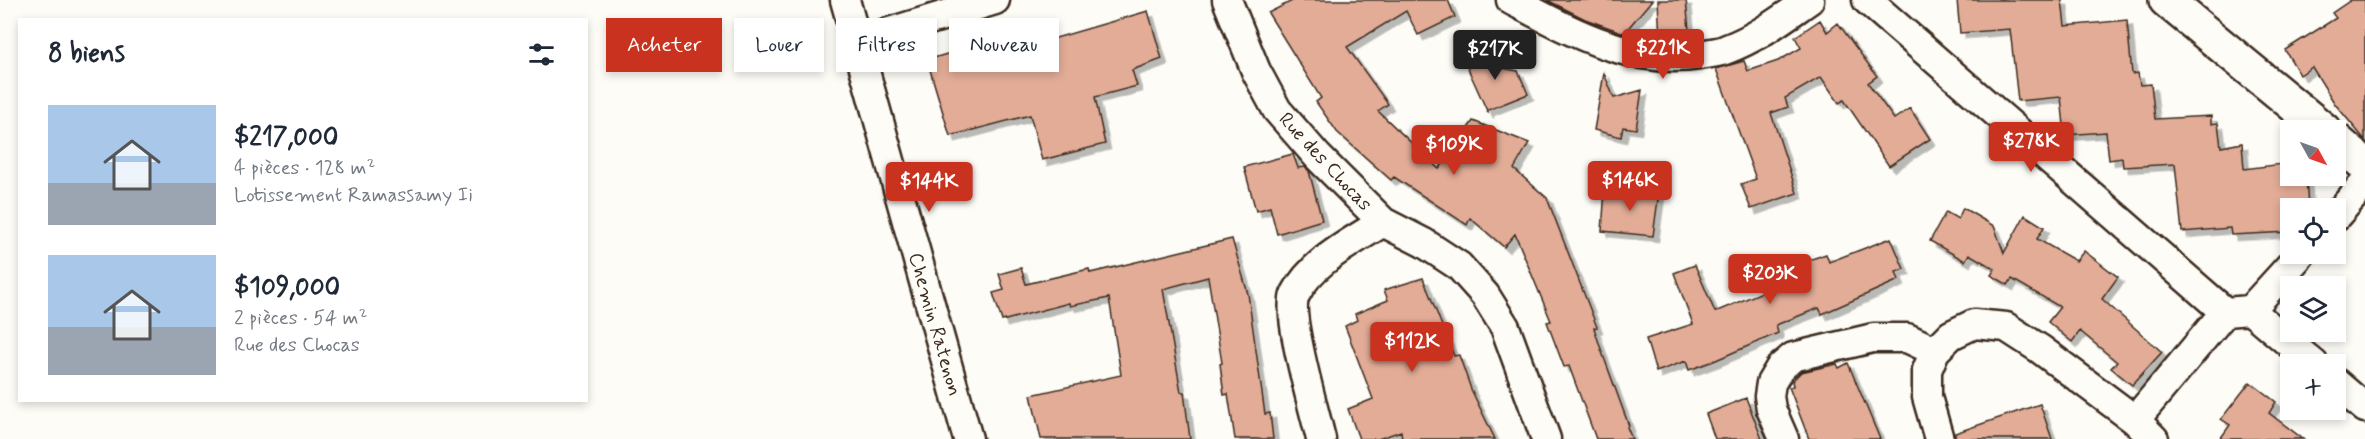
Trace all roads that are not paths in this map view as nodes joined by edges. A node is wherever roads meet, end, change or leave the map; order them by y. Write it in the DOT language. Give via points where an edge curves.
graph roads {
  1 [pos="845,0"];
  2 [pos="995,0"];
  3 [pos="1227,0"];
  4 [pos="1511,0"];
  5 [pos="1809,0"];
  6 [pos="1868,0"];
  7 [pos="2166,0"];
  8 [pos="850,18"];
  9 [pos="936,18"];
  10 [pos="865,72"];
  11 [pos="2312,120"];
  12 [pos="2346,149"];
  13 [pos="2365,165"];
  14 [pos="2365,183"];
  15 [pos="2346,205"];
  16 [pos="1383,222"];
  17 [pos="2290,264"];
  18 [pos="2237,311"];
  19 [pos="1935,351"];
  20 [pos="2299,354"];
  21 [pos="2346,392"];
  22 [pos="2365,408"];
  23 [pos="2145,429"];
  24 [pos="968,439"];
  25 [pos="1321,439"];
  26 [pos="1546,439"];
  27 [pos="1784,439"];
  28 [pos="1939,439"];
  1 -- 8 [label="street, Chemin Ratenon"];
  2 -- 9 [label="street"];
  3 -- 16 [label="street, Rue des Chocas" via="1277,110"];
  4 -- 5 [label="street" via="1616,50 1677,58 1725,50 1769,28"];
  6 -- 18 [label="street"];
  7 -- 11 [label="street"];
  10 -- 24 [label="street, Chemin Ratenon"];
  12 -- 13 [label="street"];
  14 -- 15 [label="street"];
  16 -- 25 [label="street, Rue des Chocas" via="1331,255 1312,272 1294,297 1296,328"];
  16 -- 26 [label="street, Rue des Chocas" via="1459,266 1485,295 1505,327"];
  17 -- 18 [label="street"];
  18 -- 20 [label="street"];
  18 -- 23 [label="street"];
  19 -- 23 [label="street" via="1951,335 1974,324 2006,327"];
  19 -- 27 [label="street" via="1907,338 1873,338 1792,357 1771,383 1769,396"];
  19 -- 28 [label="street" via="1927,370 1927,397"];
  21 -- 22 [label="street"];
}
